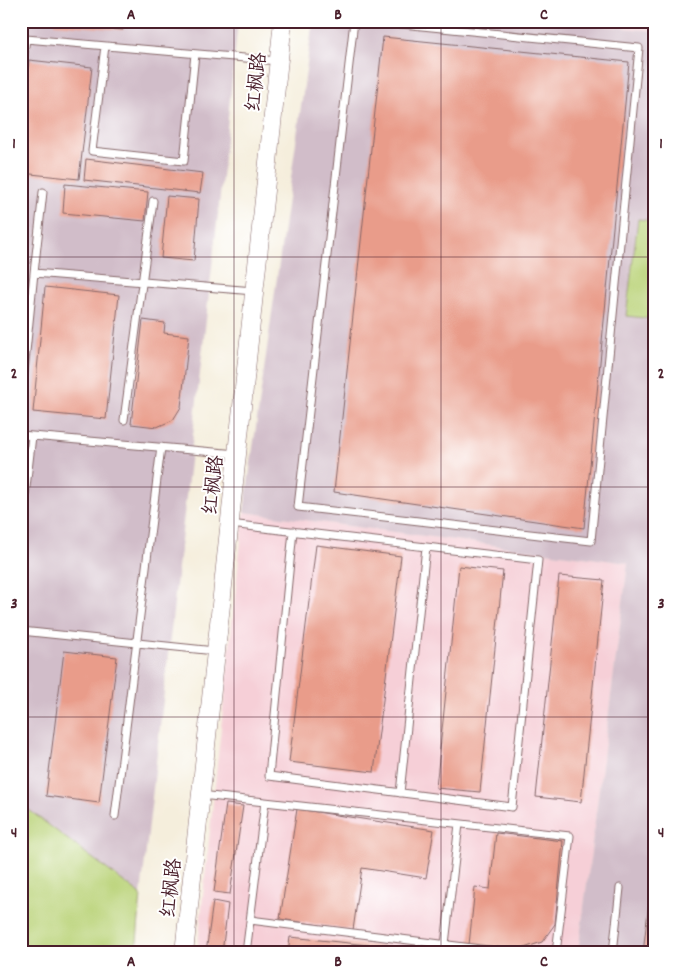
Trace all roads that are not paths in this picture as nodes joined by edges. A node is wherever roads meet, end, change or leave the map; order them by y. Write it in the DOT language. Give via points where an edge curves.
graph roads {
  1 [pos="283,21"];
  2 [pos="354,21"];
  3 [pos="372,21"];
  4 [pos="106,46"];
  5 [pos="194,54"];
  6 [pos="279,62"];
  7 [pos="21,75"];
  8 [pos="43,192"];
  9 [pos="153,201"];
  10 [pos="34,272"];
  11 [pos="141,281"];
  12 [pos="254,291"];
  13 [pos="21,401"];
  14 [pos="124,420"];
  15 [pos="21,435"];
  16 [pos="32,436"];
  17 [pos="160,447"];
  18 [pos="237,454"];
  19 [pos="230,524"];
  20 [pos="21,530"];
  21 [pos="293,532"];
  22 [pos="426,547"];
  23 [pos="21,631"];
  24 [pos="136,643"];
  25 [pos="216,651"];
  26 [pos="400,793"];
  27 [pos="201,795"];
  28 [pos="265,802"];
  29 [pos="115,816"];
  30 [pos="458,824"];
  31 [pos="620,888"];
  32 [pos="250,920"];
  33 [pos="445,944"];
  34 [pos="184,953"];
  35 [pos="246,953"];
  36 [pos="512,953"];
  37 [pos="556,953"];
  38 [pos="612,953"];
  1 -- 6 [label="street, 红枫路"];
  2 -- 3 [label="lane" via="298,507 591,541 639,48"];
  4 -- 5 [label="lane"];
  4 -- 5 [label="lane" via="92,151 184,161"];
  4 -- 7 [label="lane" via="26,39"];
  5 -- 6 [label="lane"];
  6 -- 12 [label="street, 红枫路"];
  8 -- 10 [label="lane"];
  9 -- 11 [label="lane"];
  10 -- 11 [label="lane"];
  10 -- 13 [label="lane"];
  11 -- 12 [label="lane"];
  11 -- 14 [label="lane"];
  12 -- 18 [label="street, 红枫路"];
  15 -- 16 [label="lane"];
  16 -- 17 [label="lane"];
  16 -- 20 [label="lane"];
  17 -- 18 [label="lane"];
  17 -- 24 [label="lane"];
  18 -- 19 [label="street, 红枫路"];
  19 -- 21 [label="lane"];
  19 -- 25 [label="street, 红枫路"];
  21 -- 22 [label="lane"];
  21 -- 26 [label="lane" via="269,776"];
  22 -- 26 [label="lane"];
  22 -- 26 [label="lane" via="538,560 512,807"];
  23 -- 24 [label="lane"];
  24 -- 25 [label="lane"];
  24 -- 29 [label="lane"];
  25 -- 27 [label="street, 红枫路"];
  27 -- 28 [label="lane"];
  27 -- 34 [label="street, 红枫路"];
  28 -- 30 [label="lane"];
  28 -- 32 [label="lane"];
  30 -- 33 [label="lane"];
  30 -- 37 [label="lane" via="570,836"];
  31 -- 38 [label="lane"];
  32 -- 33 [label="lane"];
  32 -- 35 [label="lane"];
  33 -- 36 [label="lane"];
}
